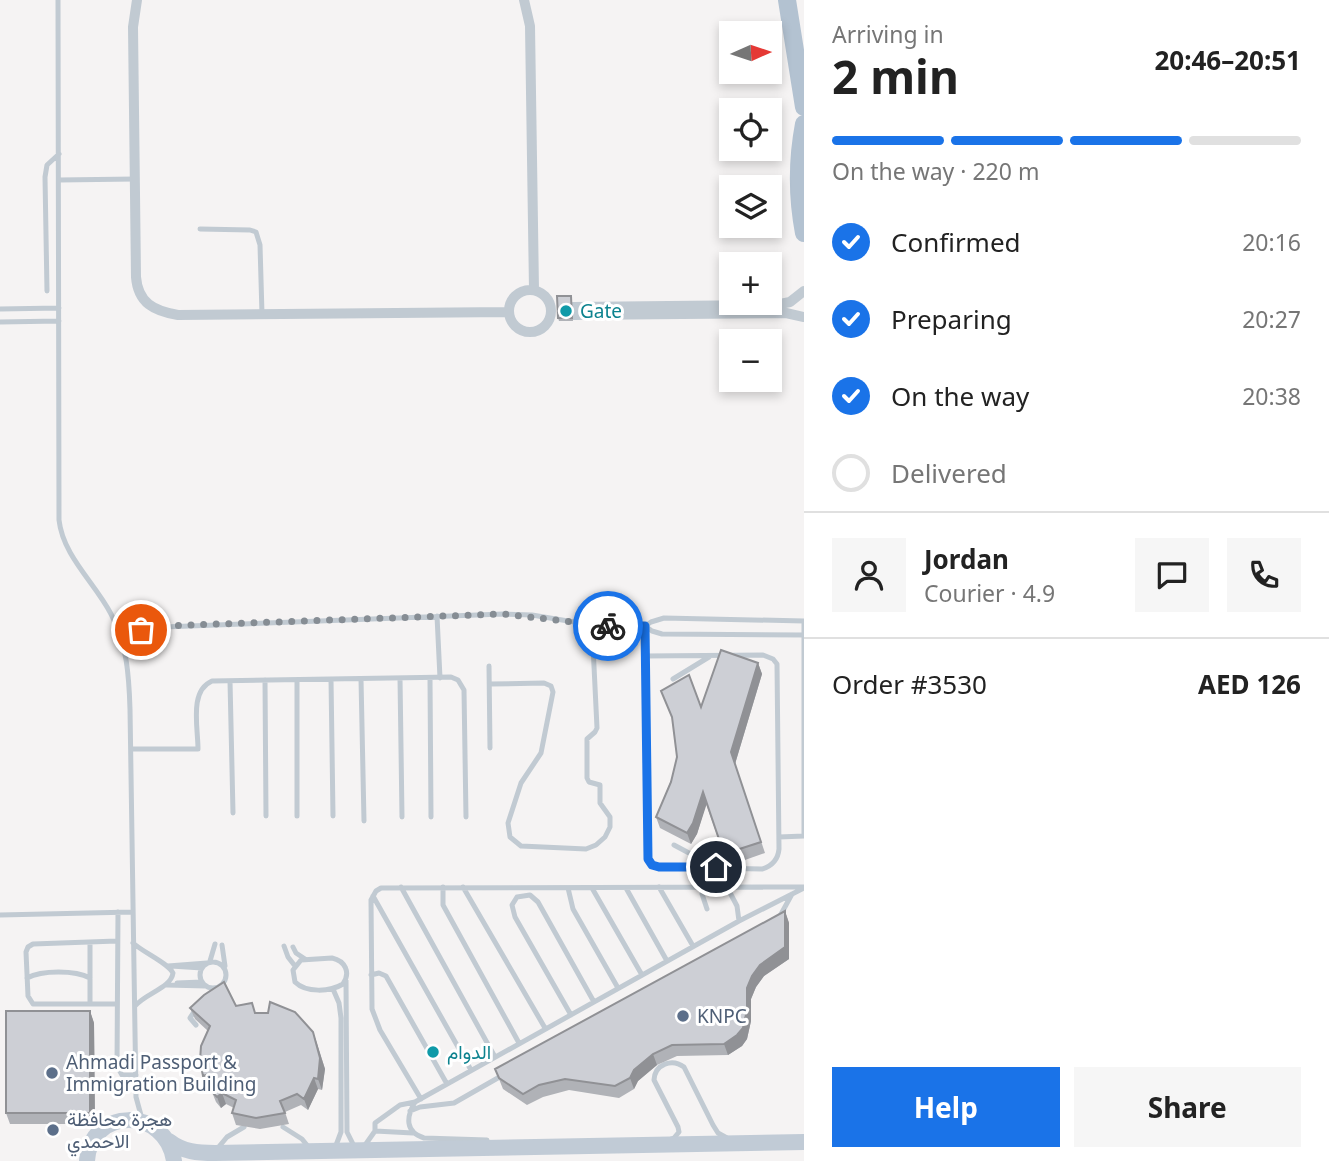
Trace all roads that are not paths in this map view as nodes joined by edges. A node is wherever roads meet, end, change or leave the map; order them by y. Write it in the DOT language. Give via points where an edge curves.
graph roads {
  1 [pos="58,0"];
  2 [pos="137,0"];
  3 [pos="524,0"];
  4 [pos="778,0"];
  5 [pos="788,0"];
  6 [pos="799,74"];
  7 [pos="804,107"];
  8 [pos="804,124"];
  9 [pos="59,154"];
  10 [pos="135,179"];
  11 [pos="59,180"];
  12 [pos="200,229"];
  13 [pos="804,233"];
  14 [pos="534,290"];
  15 [pos="47,291"];
  16 [pos="804,291"];
  17 [pos="59,308"];
  18 [pos="0,309"];
  19 [pos="509,312"];
  20 [pos="262,314"];
  21 [pos="804,317"];
  22 [pos="59,321"];
  23 [pos="0,322"];
  24 [pos="437,616"];
  25 [pos="804,621"];
  26 [pos="592,625"];
  27 [pos="645,626"];
  28 [pos="804,635"];
  29 [pos="122,639"];
  30 [pos="645,656"];
  31 [pos="711,656"];
  32 [pos="489,666"];
  33 [pos="400,678"];
  34 [pos="430,678"];
  35 [pos="440,678"];
  36 [pos="673,678"];
  37 [pos="331,679"];
  38 [pos="361,679"];
  39 [pos="265,680"];
  40 [pos="297,680"];
  41 [pos="230,681"];
  42 [pos="489,684"];
  43 [pos="490,748"];
  44 [pos="131,749"];
  45 [pos="233,813"];
  46 [pos="266,816"];
  47 [pos="297,816"];
  48 [pos="333,816"];
  49 [pos="402,817"];
  50 [pos="431,817"];
  51 [pos="466,817"];
  52 [pos="364,821"];
  53 [pos="804,836"];
  54 [pos="779,837"];
  55 [pos="674,845"];
  56 [pos="717,868"];
  57 [pos="401,887"];
  58 [pos="443,887"];
  59 [pos="463,887"];
  60 [pos="659,887"];
  61 [pos="704,887"];
  62 [pos="727,887"];
  63 [pos="568,888"];
  64 [pos="592,888"];
  65 [pos="626,888"];
  66 [pos="804,888"];
  67 [pos="793,893"];
  68 [pos="372,895"];
  69 [pos="707,909"];
  70 [pos="118,912"];
  71 [pos="133,912"];
  72 [pos="0,915"];
  73 [pos="739,921"];
  74 [pos="774,923"];
  75 [pos="90,942"];
  76 [pos="117,942"];
  77 [pos="133,943"];
  78 [pos="215,944"];
  79 [pos="222,945"];
  80 [pos="284,946"];
  81 [pos="693,946"];
  82 [pos="293,947"];
  83 [pos="305,959"];
  84 [pos="667,961"];
  85 [pos="208,962"];
  86 [pos="168,966"];
  87 [pos="295,966"];
  88 [pos="202,968"];
  89 [pos="226,969"];
  90 [pos="371,975"];
  91 [pos="642,975"];
  92 [pos="27,978"];
  93 [pos="90,978"];
  94 [pos="346,980"];
  95 [pos="167,985"];
  96 [pos="207,987"];
  97 [pos="618,988"];
  98 [pos="333,989"];
  99 [pos="594,1002"];
  100 [pos="90,1004"];
  101 [pos="117,1004"];
  102 [pos="199,1004"];
  103 [pos="135,1006"];
  104 [pos="571,1015"];
  105 [pos="196,1025"];
  106 [pos="545,1028"];
  107 [pos="519,1043"];
  108 [pos="495,1057"];
  109 [pos="471,1070"];
  110 [pos="511,1070"];
  111 [pos="136,1075"];
  112 [pos="447,1084"];
  113 [pos="418,1100"];
  114 [pos="410,1111"];
  115 [pos="143,1121"];
  116 [pos="244,1127"];
  117 [pos="283,1127"];
  118 [pos="375,1131"];
  119 [pos="413,1133"];
  120 [pos="169,1142"];
  121 [pos="804,1142"];
  122 [pos="740,1144"];
  123 [pos="625,1146"];
  124 [pos="574,1147"];
  125 [pos="311,1152"];
  126 [pos="330,1152"];
  127 [pos="359,1152"];
  128 [pos="215,1153"];
  129 [pos="82,1159"];
  130 [pos="174,1161"];
  131 [pos="593,1161"];
  1 -- 9 [label="lane"];
  2 -- 10 [label="street" via="133,27"];
  3 -- 14 [label="street" via="530,26"];
  4 -- 6 [label="main road"];
  5 -- 6 [label="main road"];
  6 -- 7 [label="main road"];
  8 -- 13 [label="main road" via="798,180"];
  9 -- 11 [label="lane"];
  9 -- 15 [label="lane" via="47,165 45,177"];
  10 -- 11 [label="lane"];
  10 -- 20 [label="street" via="136,277 144,300 156,310 178,315"];
  11 -- 17 [label="lane"];
  12 -- 20 [label="lane" via="256,232"];
  14 -- 19 [label="street" via="517,295"];
  14 -- 19 [label="street" via="545,296 554,311 539,331 524,332 512,323"];
  16 -- 21 [label="street" via="790,302 775,305 573,311 786,313"];
  17 -- 18 [label="lane"];
  17 -- 22 [label="lane"];
  19 -- 20 [label="street"];
  22 -- 23 [label="lane"];
  22 -- 29 [label="lane" via="60,530"];
  24 -- 26 [label="lane" via="517,614"];
  24 -- 29 [label="lane" via="163,626"];
  24 -- 35 [label="lane"];
  25 -- 27 [label="lane" via="664,618"];
  25 -- 28 [label="lane"];
  26 -- 27 [label="lane"];
  26 -- 42 [label="lane" via="597,728 587,738 587,778 600,785 601,804 610,817 607,835 596,845 580,849 526,846 510,837 508,823 523,779 541,753 553,692 544,683"];
  27 -- 28 [label="lane" via="662,634"];
  27 -- 30 [label="lane"];
  28 -- 53 [label="lane"];
  29 -- 44 [label="lane"];
  30 -- 31 [label="lane"];
  30 -- 56 [label="lane" via="648,859 659,867"];
  31 -- 36 [label="lane"];
  31 -- 54 [label="lane" via="767,656 777,664"];
  32 -- 42 [label="lane"];
  33 -- 34 [label="lane"];
  33 -- 38 [label="lane"];
  33 -- 49 [label="lane"];
  34 -- 35 [label="lane"];
  34 -- 50 [label="lane"];
  35 -- 51 [label="lane" via="455,678 464,690"];
  37 -- 38 [label="lane"];
  37 -- 40 [label="lane"];
  37 -- 48 [label="lane"];
  38 -- 52 [label="lane"];
  39 -- 40 [label="lane"];
  39 -- 41 [label="lane"];
  39 -- 46 [label="lane"];
  40 -- 47 [label="lane"];
  41 -- 44 [label="lane" via="208,683 198,694 198,748"];
  41 -- 45 [label="lane"];
  42 -- 43 [label="lane"];
  44 -- 71 [label="lane"];
  53 -- 54 [label="lane"];
  54 -- 56 [label="lane" via="777,858 767,868"];
  55 -- 56 [label="lane"];
  57 -- 58 [label="lane"];
  57 -- 68 [label="lane" via="381,888"];
  57 -- 108 [label="lane"];
  58 -- 59 [label="lane"];
  58 -- 107 [label="lane" via="443,905"];
  59 -- 63 [label="lane"];
  59 -- 106 [label="lane"];
  60 -- 61 [label="lane"];
  60 -- 65 [label="lane"];
  60 -- 81 [label="lane"];
  61 -- 62 [label="lane"];
  61 -- 69 [label="lane"];
  62 -- 66 [label="lane"];
  62 -- 73 [label="lane"];
  63 -- 64 [label="lane"];
  63 -- 97 [label="lane" via="570,904"];
  64 -- 65 [label="lane"];
  64 -- 91 [label="lane"];
  65 -- 84 [label="lane"];
  66 -- 67 [label="lane"];
  67 -- 73 [label="lane"];
  67 -- 74 [label="lane"];
  68 -- 90 [label="lane"];
  68 -- 109 [label="lane"];
  70 -- 71 [label="lane"];
  70 -- 72 [label="lane"];
  70 -- 76 [label="lane"];
  71 -- 77 [label="lane"];
  73 -- 81 [label="lane"];
  75 -- 76 [label="lane"];
  75 -- 92 [label="lane" via="30,945"];
  75 -- 93 [label="lane"];
  76 -- 101 [label="lane"];
  77 -- 86 [label="lane"];
  77 -- 103 [label="lane"];
  78 -- 85 [label="lane"];
  79 -- 89 [label="lane"];
  80 -- 87 [label="lane"];
  81 -- 84 [label="lane"];
  82 -- 83 [label="lane"];
  83 -- 87 [label="lane"];
  83 -- 94 [label="lane" via="340,960 346,967"];
  84 -- 91 [label="lane"];
  85 -- 86 [label="lane"];
  85 -- 88 [label="lane"];
  85 -- 89 [label="lane"];
  86 -- 88 [label="lane"];
  86 -- 95 [label="lane" via="173,973"];
  87 -- 98 [label="lane" via="293,978 301,987"];
  88 -- 96 [label="lane"];
  89 -- 96 [label="lane" via="223,984"];
  90 -- 112 [label="lane" via="386,976"];
  90 -- 113 [label="lane" via="373,1015"];
  91 -- 97 [label="lane"];
  92 -- 93 [label="lane" via="77,973"];
  92 -- 100 [label="lane" via="27,996 33,1003"];
  93 -- 100 [label="lane"];
  94 -- 98 [label="lane"];
  94 -- 127 [label="lane" via="348,1132"];
  95 -- 96 [label="lane"];
  95 -- 103 [label="lane"];
  97 -- 99 [label="lane"];
  98 -- 126 [label="lane" via="341,1018 341,1132"];
  99 -- 104 [label="lane"];
  99 -- 104 [label="lane" via="538,902 527,894 517,897 512,905 515,917"];
  100 -- 101 [label="lane"];
  101 -- 111 [label="lane" via="117,1069 124,1076"];
  102 -- 105 [label="lane" via="190,1016"];
  103 -- 111 [label="lane"];
  104 -- 106 [label="lane"];
  106 -- 107 [label="lane"];
  107 -- 108 [label="lane"];
  108 -- 109 [label="lane"];
  109 -- 112 [label="lane"];
  110 -- 114 [label="lane" via="454,1103"];
  111 -- 115 [label="lane"];
  112 -- 113 [label="lane"];
  113 -- 114 [label="lane"];
  113 -- 118 [label="lane" via="382,1116"];
  114 -- 119 [label="lane"];
  115 -- 120 [label="main road"];
  115 -- 129 [label="main road" via="109,1125"];
  116 -- 128 [label="lane" via="227,1137"];
  117 -- 125 [label="lane" via="302,1139"];
  118 -- 119 [label="lane"];
  118 -- 127 [label="lane"];
  119 -- 124 [label="lane" via="424,1138"];
  120 -- 128 [label="main road" via="177,1148"];
  120 -- 130 [label="main road"];
  121 -- 122 [label="main road"];
  122 -- 123 [label="main road"];
  122 -- 123 [label="lane" via="712,1125 684,1067 677,1062 658,1068 654,1080 679,1132 674,1139"];
  123 -- 124 [label="main road"];
  124 -- 127 [label="main road"];
  124 -- 131 [label="main road" via="590,1153"];
  125 -- 126 [label="main road"];
  125 -- 128 [label="main road"];
  126 -- 127 [label="main road"];
}
